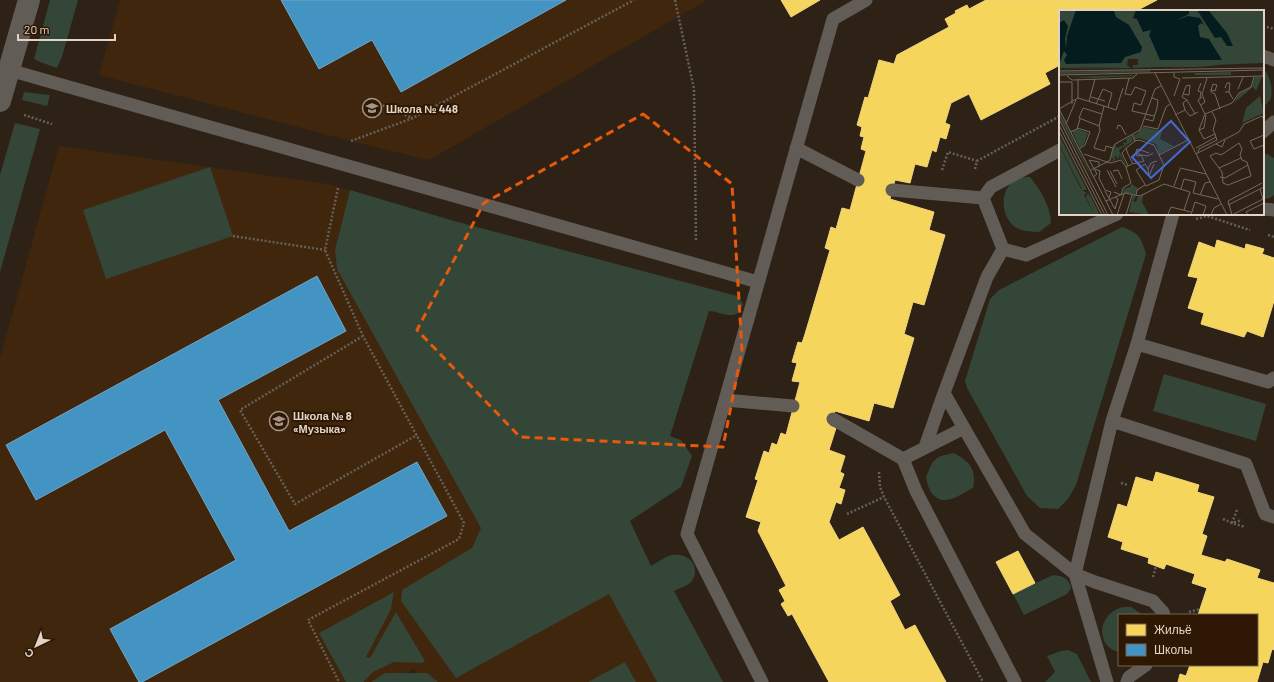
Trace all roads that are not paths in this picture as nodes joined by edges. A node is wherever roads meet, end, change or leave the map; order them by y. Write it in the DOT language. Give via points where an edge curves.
graph roads {
  1 [pos="29,0"];
  2 [pos="866,0"];
  3 [pos="1264,56"];
  4 [pos="1274,60"];
  5 [pos="9,70"];
  6 [pos="0,101"];
  7 [pos="1274,122"];
  8 [pos="1264,131"];
  9 [pos="796,148"];
  10 [pos="1059,151"];
  11 [pos="858,180"];
  12 [pos="892,190"];
  13 [pos="983,198"];
  14 [pos="1264,209"];
  15 [pos="1274,210"];
  16 [pos="1114,215"];
  17 [pos="1173,215"];
  18 [pos="1003,249"];
  19 [pos="758,282"];
  20 [pos="1137,344"];
  21 [pos="1274,378"];
  22 [pos="944,393"];
  23 [pos="725,400"];
  24 [pos="793,406"];
  25 [pos="833,419"];
  26 [pos="1112,421"];
  27 [pos="964,428"];
  28 [pos="925,447"];
  29 [pos="903,459"];
  30 [pos="1274,518"];
  31 [pos="1075,574"];
  32 [pos="1164,614"];
  33 [pos="1145,666"];
  34 [pos="762,682"];
  35 [pos="1015,682"];
  36 [pos="1107,682"];
  37 [pos="1127,682"];
  1 -- 5 [label="street"];
  2 -- 9 [label="lane" via="832,19"];
  3 -- 4 [label="lane"];
  5 -- 6 [label="street"];
  5 -- 19 [label="lane"];
  7 -- 8 [label="lane"];
  9 -- 11 [label="lane"];
  9 -- 19 [label="lane"];
  10 -- 13 [label="lane" via="991,187"];
  12 -- 13 [label="lane"];
  13 -- 18 [label="lane"];
  14 -- 15 [label="lane"];
  16 -- 18 [label="lane" via="1026,255"];
  17 -- 20 [label="lane"];
  18 -- 22 [label="lane" via="987,277"];
  19 -- 23 [label="lane"];
  20 -- 21 [label="lane" via="1268,382"];
  20 -- 26 [label="lane"];
  22 -- 27 [label="lane"];
  22 -- 28 [label="lane"];
  23 -- 24 [label="lane"];
  23 -- 34 [label="lane" via="687,534"];
  25 -- 29 [label="lane"];
  26 -- 30 [label="lane" via="1246,464 1265,514"];
  26 -- 31 [label="lane"];
  27 -- 28 [label="lane"];
  27 -- 31 [label="lane" via="1025,534"];
  28 -- 29 [label="lane"];
  29 -- 35 [label="lane" via="916,491"];
  31 -- 32 [label="lane" via="1153,601"];
  31 -- 36 [label="lane"];
  33 -- 37 [label="lane" via="1129,677"];
}
